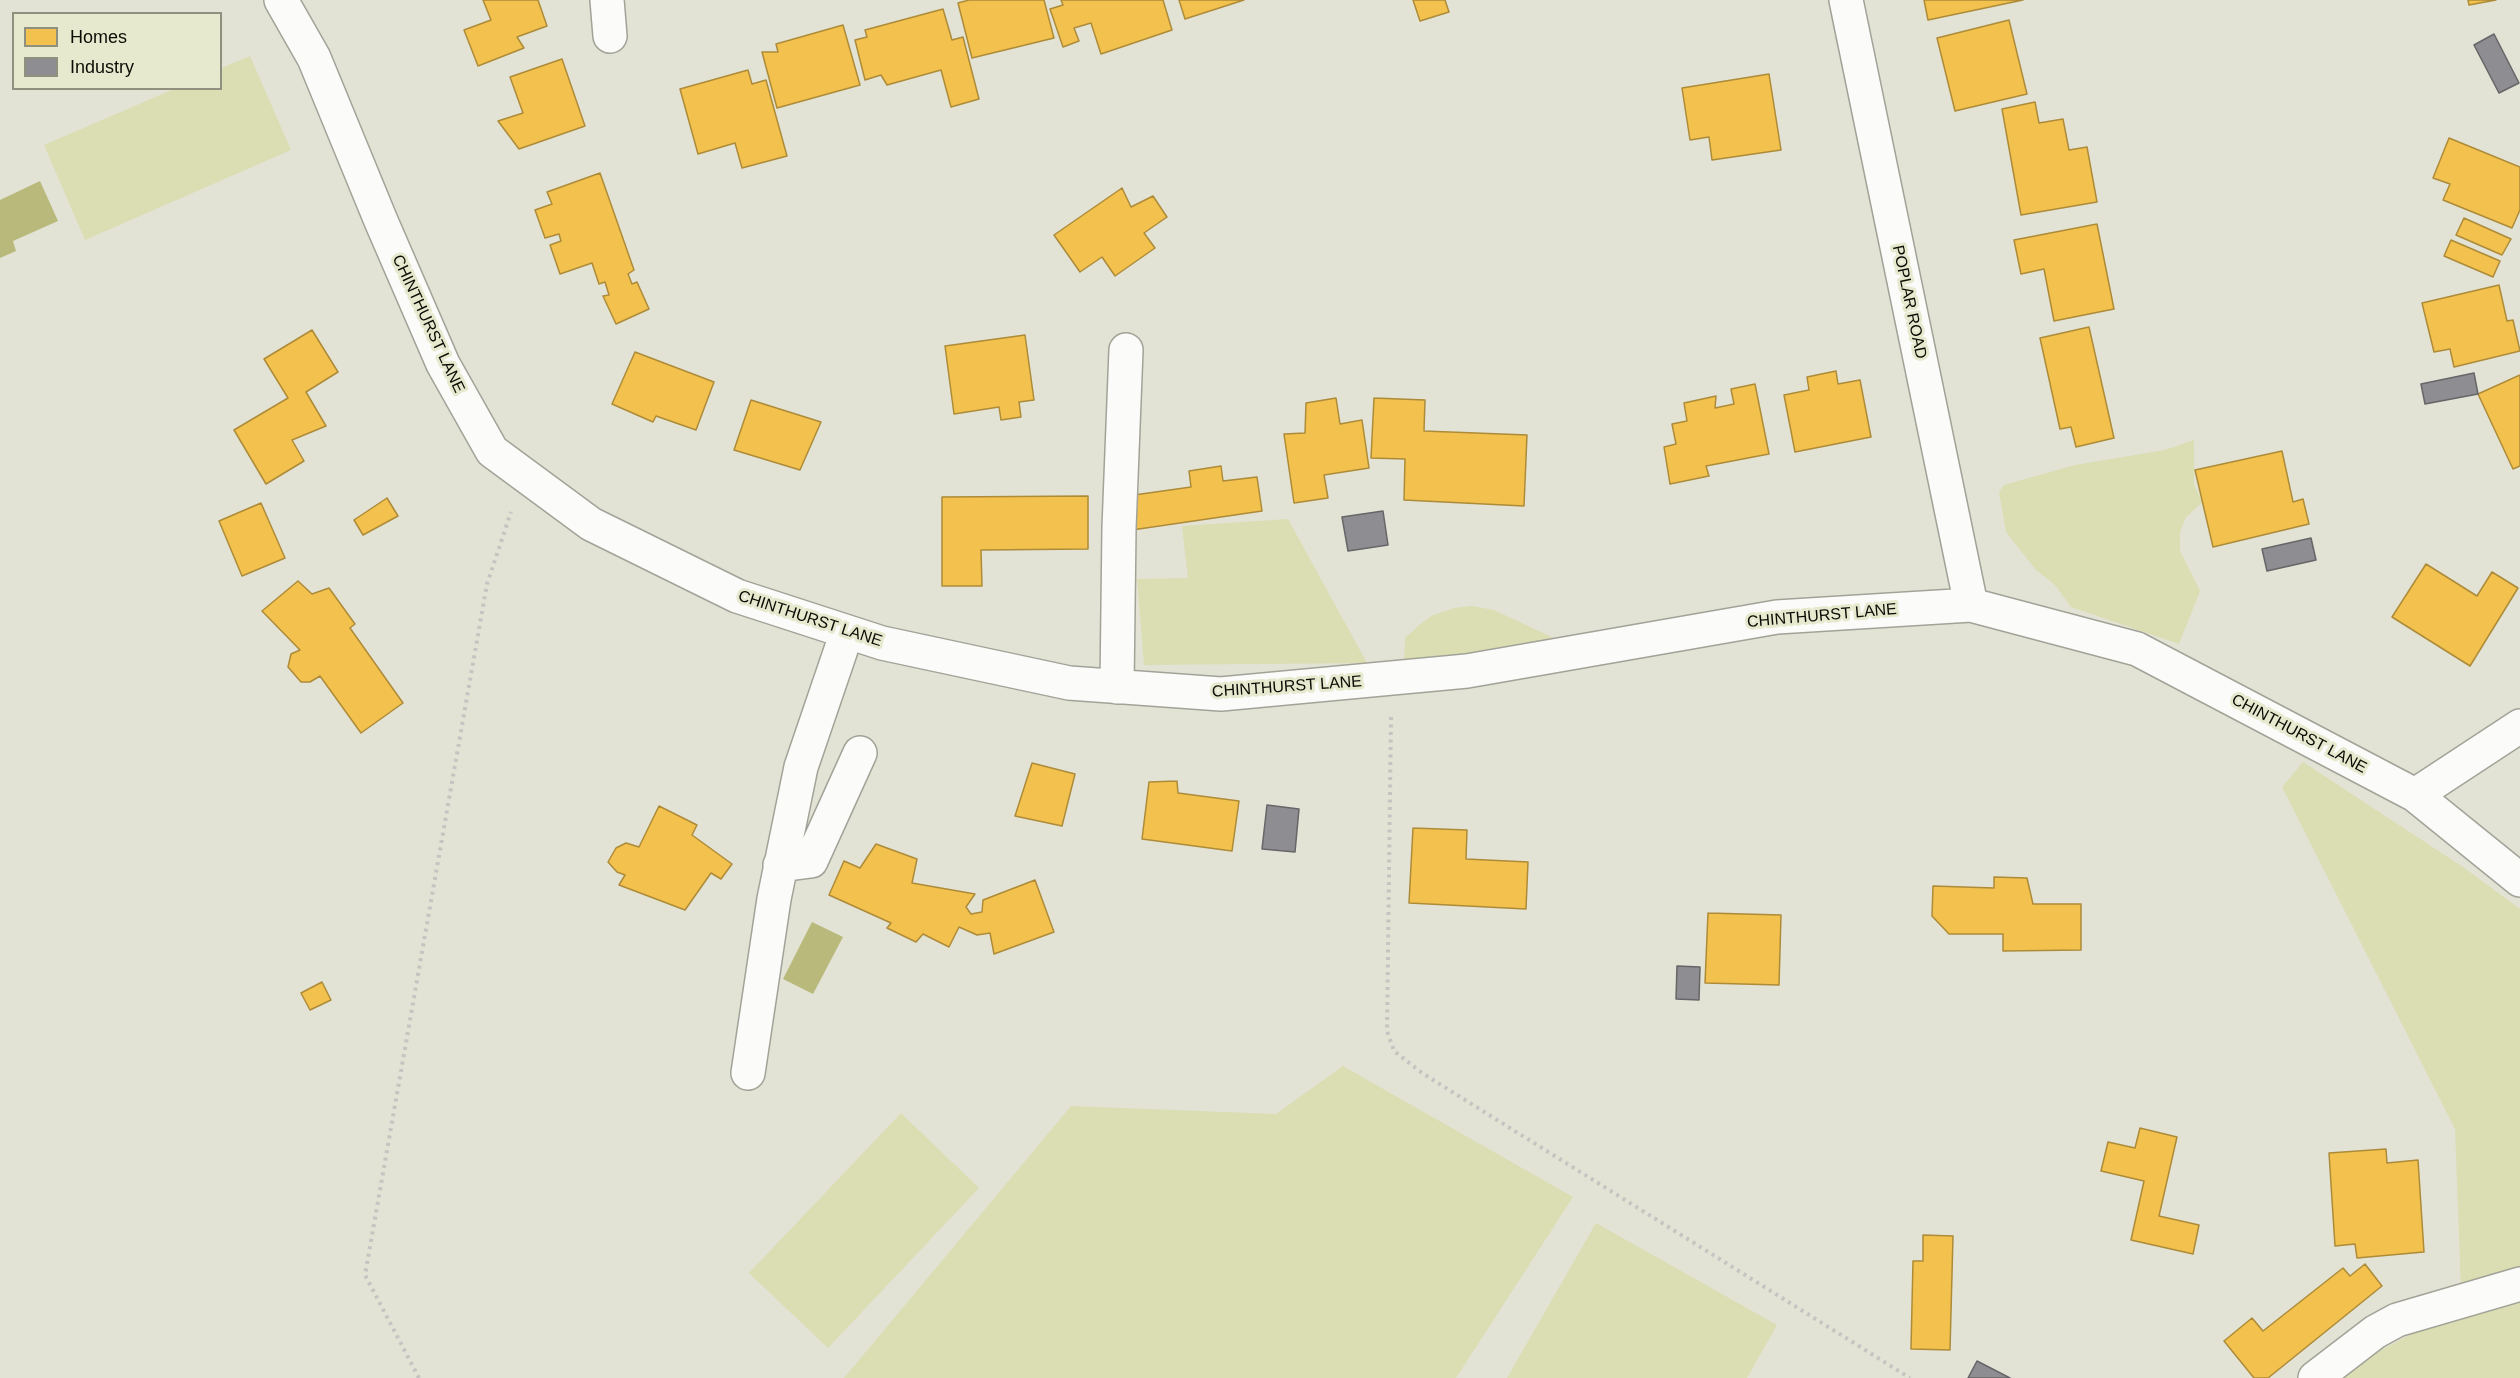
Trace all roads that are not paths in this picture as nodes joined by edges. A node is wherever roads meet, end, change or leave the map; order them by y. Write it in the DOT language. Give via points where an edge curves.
graph roads {
  1 [pos="281,0"];
  2 [pos="607,0"];
  3 [pos="1846,0"];
  4 [pos="610,36"];
  5 [pos="1126,350"];
  6 [pos="1971,605"];
  7 [pos="847,632"];
  8 [pos="1118,687"];
  9 [pos="2520,726"];
  10 [pos="860,753"];
  11 [pos="2415,795"];
  12 [pos="780,866"];
  13 [pos="2520,880"];
  14 [pos="748,1073"];
  15 [pos="2520,1284"];
  16 [pos="2315,1378"];
  1 -- 7 [label="street, CHINTHURST LANE" via="314,58 443,364 492,452 591,524 737,596"];
  2 -- 4 [label="street"];
  3 -- 6 [label="street, POPLAR ROAD"];
  5 -- 8 [label="street"];
  6 -- 8 [label="street, CHINTHURST LANE" via="1777,617 1467,671 1221,694"];
  6 -- 11 [label="street, CHINTHURST LANE" via="2136,650"];
  7 -- 8 [label="street, CHINTHURST LANE" via="1069,683"];
  7 -- 12 [label="street" via="801,767"];
  9 -- 11 [label="street"];
  10 -- 12 [label="street" via="811,861"];
  11 -- 13 [label="street, CHINTHURST LANE"];
  12 -- 14 [label="street"];
  15 -- 16 [label="street" via="2397,1320 2374,1332"];
}
